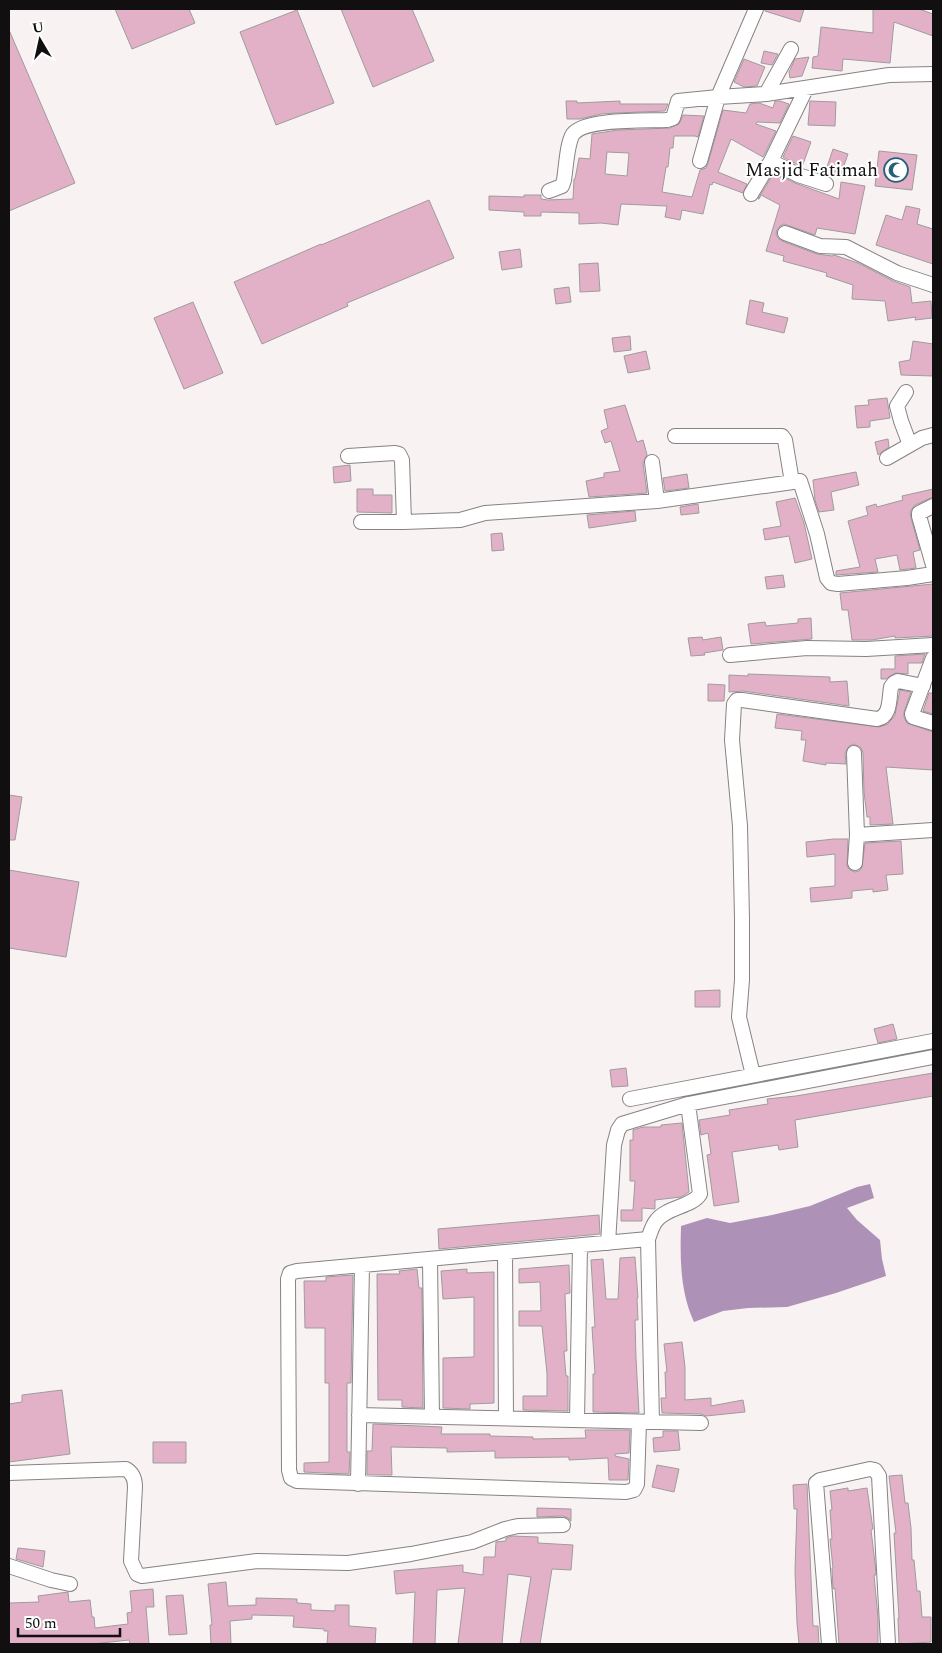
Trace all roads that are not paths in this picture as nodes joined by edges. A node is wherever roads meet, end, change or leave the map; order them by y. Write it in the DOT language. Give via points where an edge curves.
graph roads {
  1 [pos="756,9"];
  2 [pos="791,49"];
  3 [pos="933,74"];
  4 [pos="806,89"];
  5 [pos="766,94"];
  6 [pos="718,97"];
  7 [pos="700,161"];
  8 [pos="772,161"];
  9 [pos="826,184"];
  10 [pos="549,191"];
  11 [pos="751,194"];
  12 [pos="784,233"];
  13 [pos="933,286"];
  14 [pos="906,392"];
  15 [pos="933,435"];
  16 [pos="675,436"];
  17 [pos="910,445"];
  18 [pos="348,456"];
  19 [pos="887,458"];
  20 [pos="652,462"];
  21 [pos="792,482"];
  22 [pos="657,501"];
  23 [pos="933,506"];
  24 [pos="361,522"];
  25 [pos="404,522"];
  26 [pos="933,565"];
  27 [pos="933,574"];
  28 [pos="933,645"];
  29 [pos="730,656"];
  30 [pos="933,658"];
  31 [pos="923,686"];
  32 [pos="933,724"];
  33 [pos="854,752"];
  34 [pos="933,830"];
  35 [pos="857,835"];
  36 [pos="855,863"];
  37 [pos="933,1041"];
  38 [pos="933,1057"];
  39 [pos="753,1075"];
  40 [pos="630,1098"];
  41 [pos="688,1104"];
  42 [pos="648,1239"];
  43 [pos="608,1243"];
  44 [pos="580,1246"];
  45 [pos="505,1253"];
  46 [pos="430,1260"];
  47 [pos="362,1266"];
  48 [pos="360,1415"];
  49 [pos="432,1417"];
  50 [pos="506,1418"];
  51 [pos="577,1420"];
  52 [pos="645,1422"];
  53 [pos="701,1423"];
  54 [pos="9,1473"];
  55 [pos="358,1484"];
  56 [pos="563,1525"];
  57 [pos="9,1566"];
  58 [pos="70,1584"];
  59 [pos="829,1644"];
  60 [pos="888,1644"];
  1 -- 6 [label="street"];
  2 -- 5 [label="street"];
  3 -- 4 [label="street" via="889,76"];
  4 -- 5 [label="street"];
  4 -- 8 [label="street"];
  5 -- 6 [label="street"];
  6 -- 7 [label="street"];
  6 -- 10 [label="street" via="678,101 673,118 667,120 604,122 574,132 562,186"];
  8 -- 9 [label="street" via="798,175"];
  8 -- 11 [label="street"];
  12 -- 13 [label="street" via="820,246 846,247 897,273"];
  14 -- 17 [label="street" via="897,406"];
  15 -- 17 [label="street"];
  16 -- 21 [label="street" via="782,436"];
  17 -- 19 [label="street"];
  18 -- 25 [label="street" via="399,454 402,460"];
  20 -- 22 [label="street"];
  21 -- 22 [label="street"];
  21 -- 27 [label="street" via="800,481 831,583"];
  22 -- 25 [label="street" via="485,513 460,520"];
  23 -- 26 [label="street" via="919,513"];
  24 -- 25 [label="street"];
  28 -- 29 [label="street" via="807,648"];
  30 -- 31 [label="street"];
  31 -- 32 [label="street" via="912,714"];
  31 -- 39 [label="street" via="894,683 886,715 877,719 742,700 734,704 732,740 740,826 742,909 742,980 738,1017"];
  33 -- 35 [label="street"];
  34 -- 35 [label="street"];
  35 -- 36 [label="street"];
  37 -- 39 [label="street"];
  38 -- 41 [label="street"];
  39 -- 40 [label="street"];
  41 -- 42 [label="street" via="700,1194 656,1221"];
  41 -- 43 [label="street" via="622,1124 618,1130 614,1145"];
  42 -- 43 [label="street"];
  42 -- 52 [label="street"];
  43 -- 44 [label="street"];
  44 -- 45 [label="street"];
  44 -- 51 [label="street"];
  45 -- 46 [label="street"];
  45 -- 50 [label="street"];
  46 -- 47 [label="street"];
  46 -- 49 [label="street"];
  47 -- 48 [label="street"];
  47 -- 55 [label="street" via="298,1271 290,1273 288,1279 291,1478"];
  48 -- 49 [label="street"];
  48 -- 55 [label="street"];
  49 -- 50 [label="street"];
  50 -- 51 [label="street"];
  51 -- 52 [label="street"];
  52 -- 53 [label="street"];
  52 -- 55 [label="street" via="637,1484 634,1490 626,1492"];
  54 -- 56 [label="street" via="130,1471 136,1487 132,1561 137,1574 142,1576 256,1561 348,1563 472,1542 518,1526"];
  57 -- 58 [label="street"];
  59 -- 60 [label="street" via="816,1483 870,1469 875,1470 878,1476"];
}
